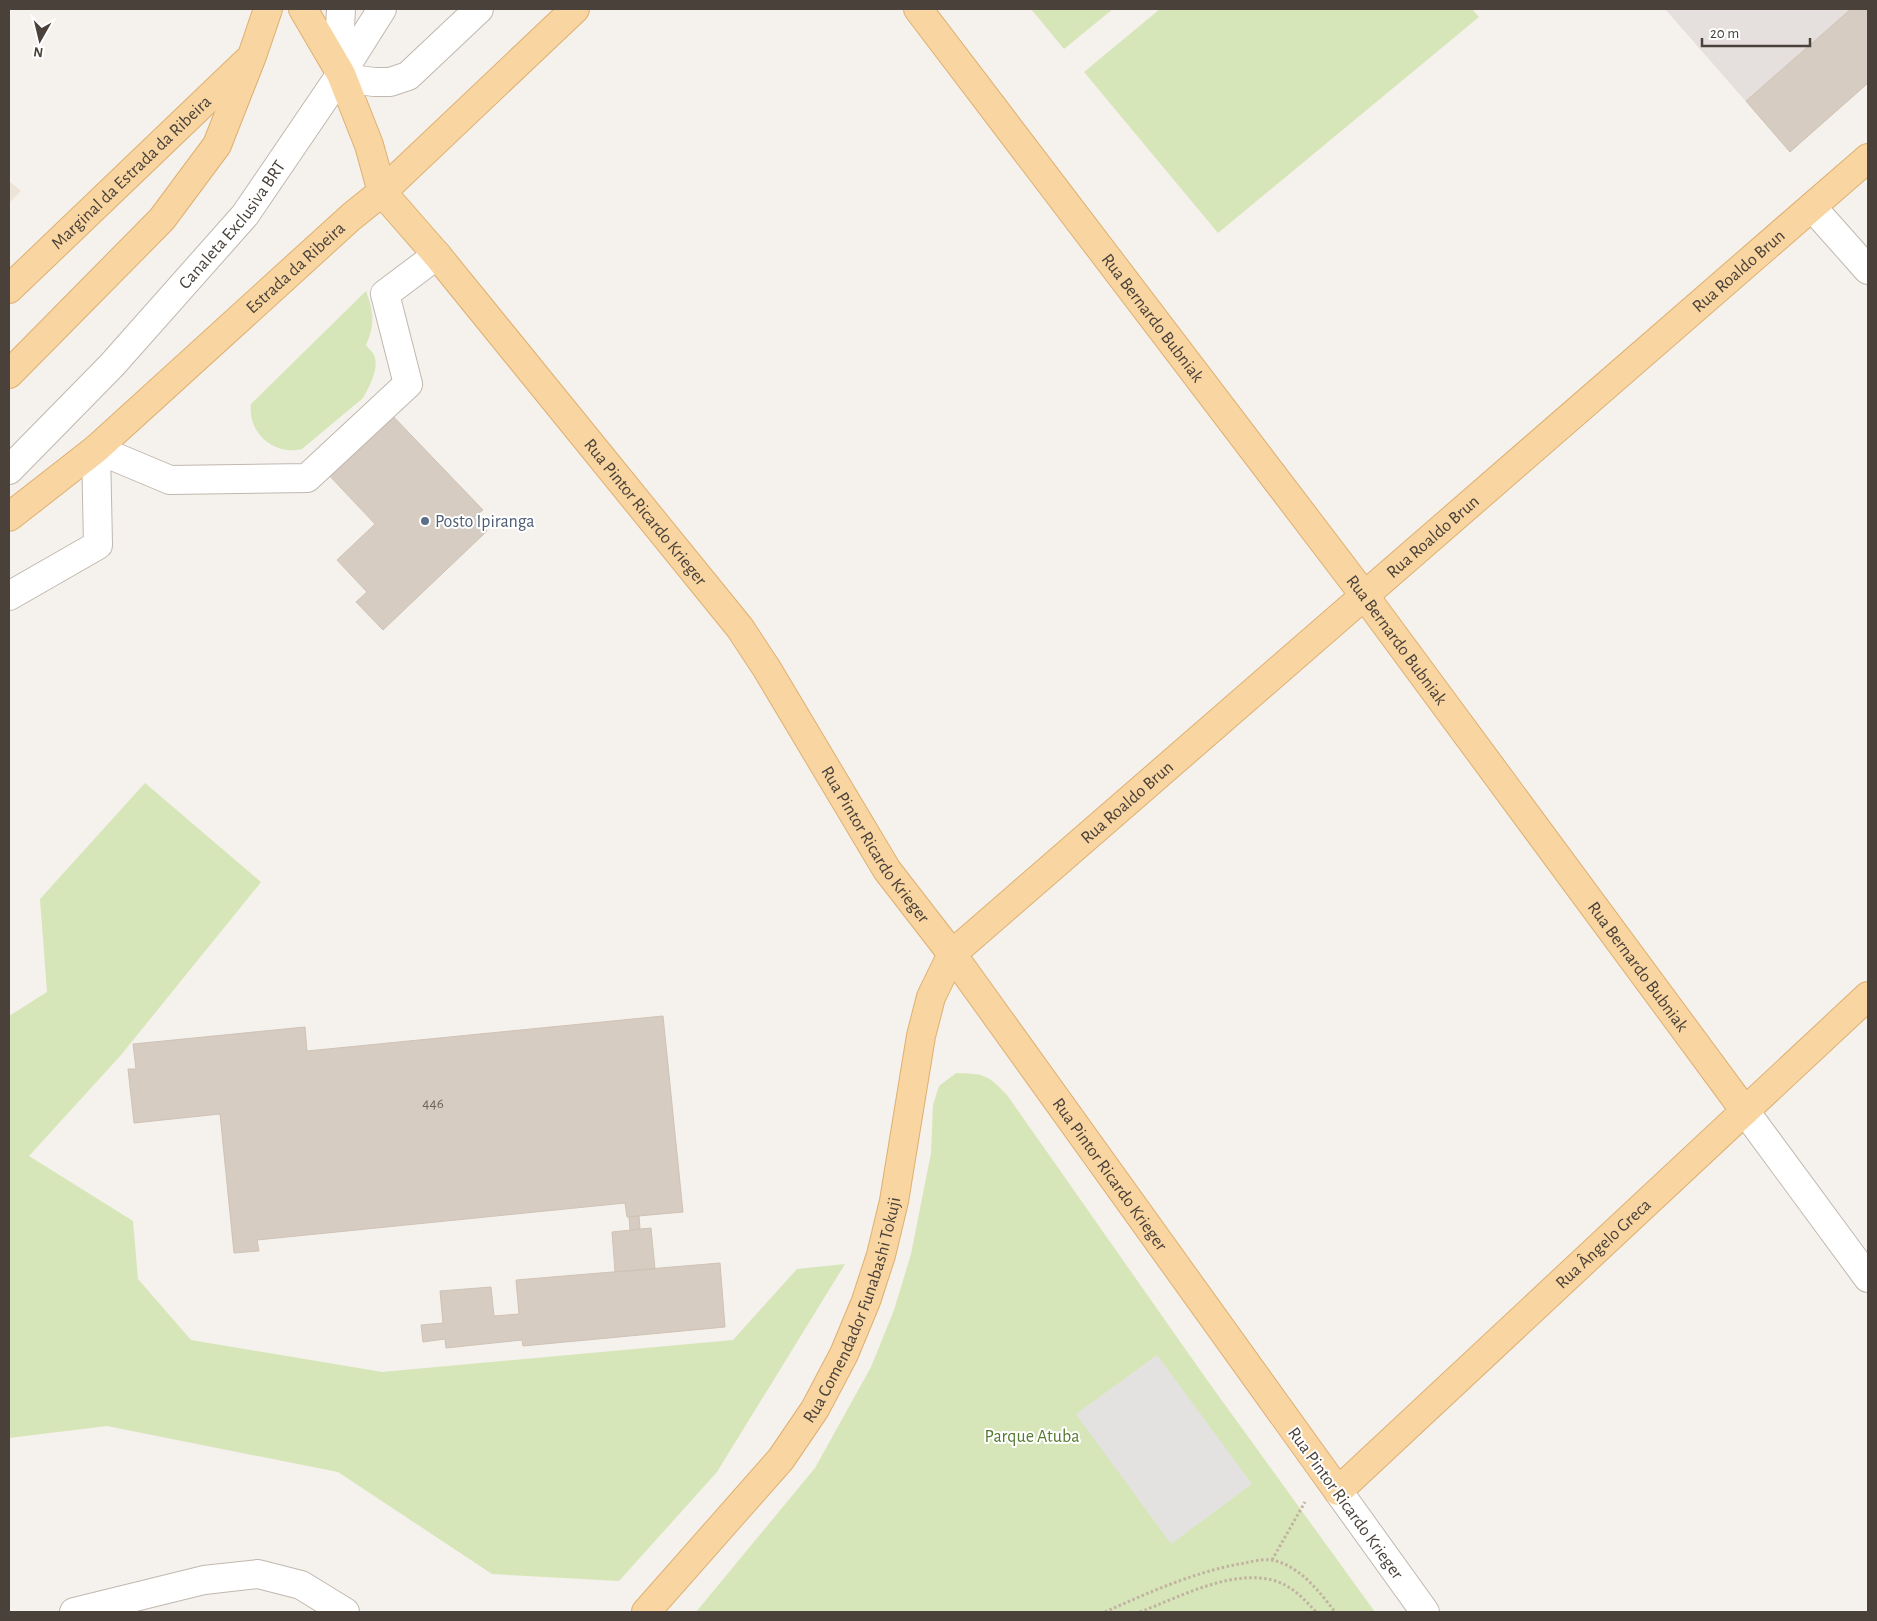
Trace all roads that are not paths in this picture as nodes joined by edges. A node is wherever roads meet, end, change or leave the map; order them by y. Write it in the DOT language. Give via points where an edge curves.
graph roads {
  1 [pos="268,9"];
  2 [pos="303,9"];
  3 [pos="341,9"];
  4 [pos="382,9"];
  5 [pos="480,9"];
  6 [pos="575,9"];
  7 [pos="918,9"];
  8 [pos="252,56"];
  9 [pos="341,74"];
  10 [pos="1868,158"];
  11 [pos="382,192"];
  12 [pos="1812,207"];
  13 [pos="437,255"];
  14 [pos="1868,270"];
  15 [pos="9,289"];
  16 [pos="112,365"];
  17 [pos="9,374"];
  18 [pos="9,449"];
  19 [pos="96,449"];
  20 [pos="9,470"];
  21 [pos="9,518"];
  22 [pos="1364,595"];
  23 [pos="9,596"];
  24 [pos="952,954"];
  25 [pos="1868,996"];
  26 [pos="1745,1111"];
  27 [pos="1868,1278"];
  28 [pos="1331,1481"];
  29 [pos="74,1612"];
  30 [pos="345,1612"];
  31 [pos="646,1612"];
  32 [pos="1425,1612"];
  1 -- 8 [label="main road"];
  2 -- 9 [label="main road, Rua Pintor Ricardo Krieger"];
  3 -- 9 [label="street"];
  4 -- 9 [label="street, Canaleta Exclusiva BRT"];
  5 -- 9 [label="street" via="408,76 390,82 374,82"];
  6 -- 11 [label="main road, Estrada da Ribeira"];
  7 -- 22 [label="main road, Rua Bernardo Bubniak"];
  8 -- 15 [label="main road, Marginal da Estrada da Ribeira"];
  8 -- 17 [label="main road" via="217,145 162,219"];
  9 -- 11 [label="main road, Rua Pintor Ricardo Krieger" via="369,145"];
  9 -- 16 [label="street, Canaleta Exclusiva BRT" via="245,215"];
  10 -- 12 [label="main road, Rua Roaldo Brun"];
  11 -- 13 [label="main road, Rua Pintor Ricardo Krieger"];
  11 -- 19 [label="main road, Estrada da Ribeira"];
  12 -- 14 [label="street"];
  12 -- 22 [label="main road, Rua Roaldo Brun"];
  13 -- 19 [label="street" via="385,294 408,384 307,478 170,480"];
  13 -- 24 [label="main road, Rua Pintor Ricardo Krieger" via="740,628 887,870"];
  16 -- 18 [label="street, Canaleta Exclusiva BRT"];
  16 -- 20 [label="street, Canaleta Exclusiva BRT"];
  19 -- 21 [label="main road, Estrada da Ribeira"];
  19 -- 23 [label="street" via="98,545"];
  22 -- 24 [label="main road, Rua Roaldo Brun"];
  22 -- 26 [label="main road, Rua Bernardo Bubniak"];
  24 -- 28 [label="main road, Rua Pintor Ricardo Krieger"];
  24 -- 31 [label="main road, Rua Comendador Funabashi Tokuji" via="932,997 920,1036 894,1201 881,1255 844,1354 816,1409 781,1460"];
  25 -- 26 [label="main road, Rua Ângelo Greca"];
  26 -- 27 [label="street, Rua Bernardo Bubniak"];
  26 -- 28 [label="main road, Rua Ângelo Greca"];
  28 -- 32 [label="street, Rua Pintor Ricardo Krieger"];
  29 -- 30 [label="street" via="204,1580 258,1574 301,1585"];
}
